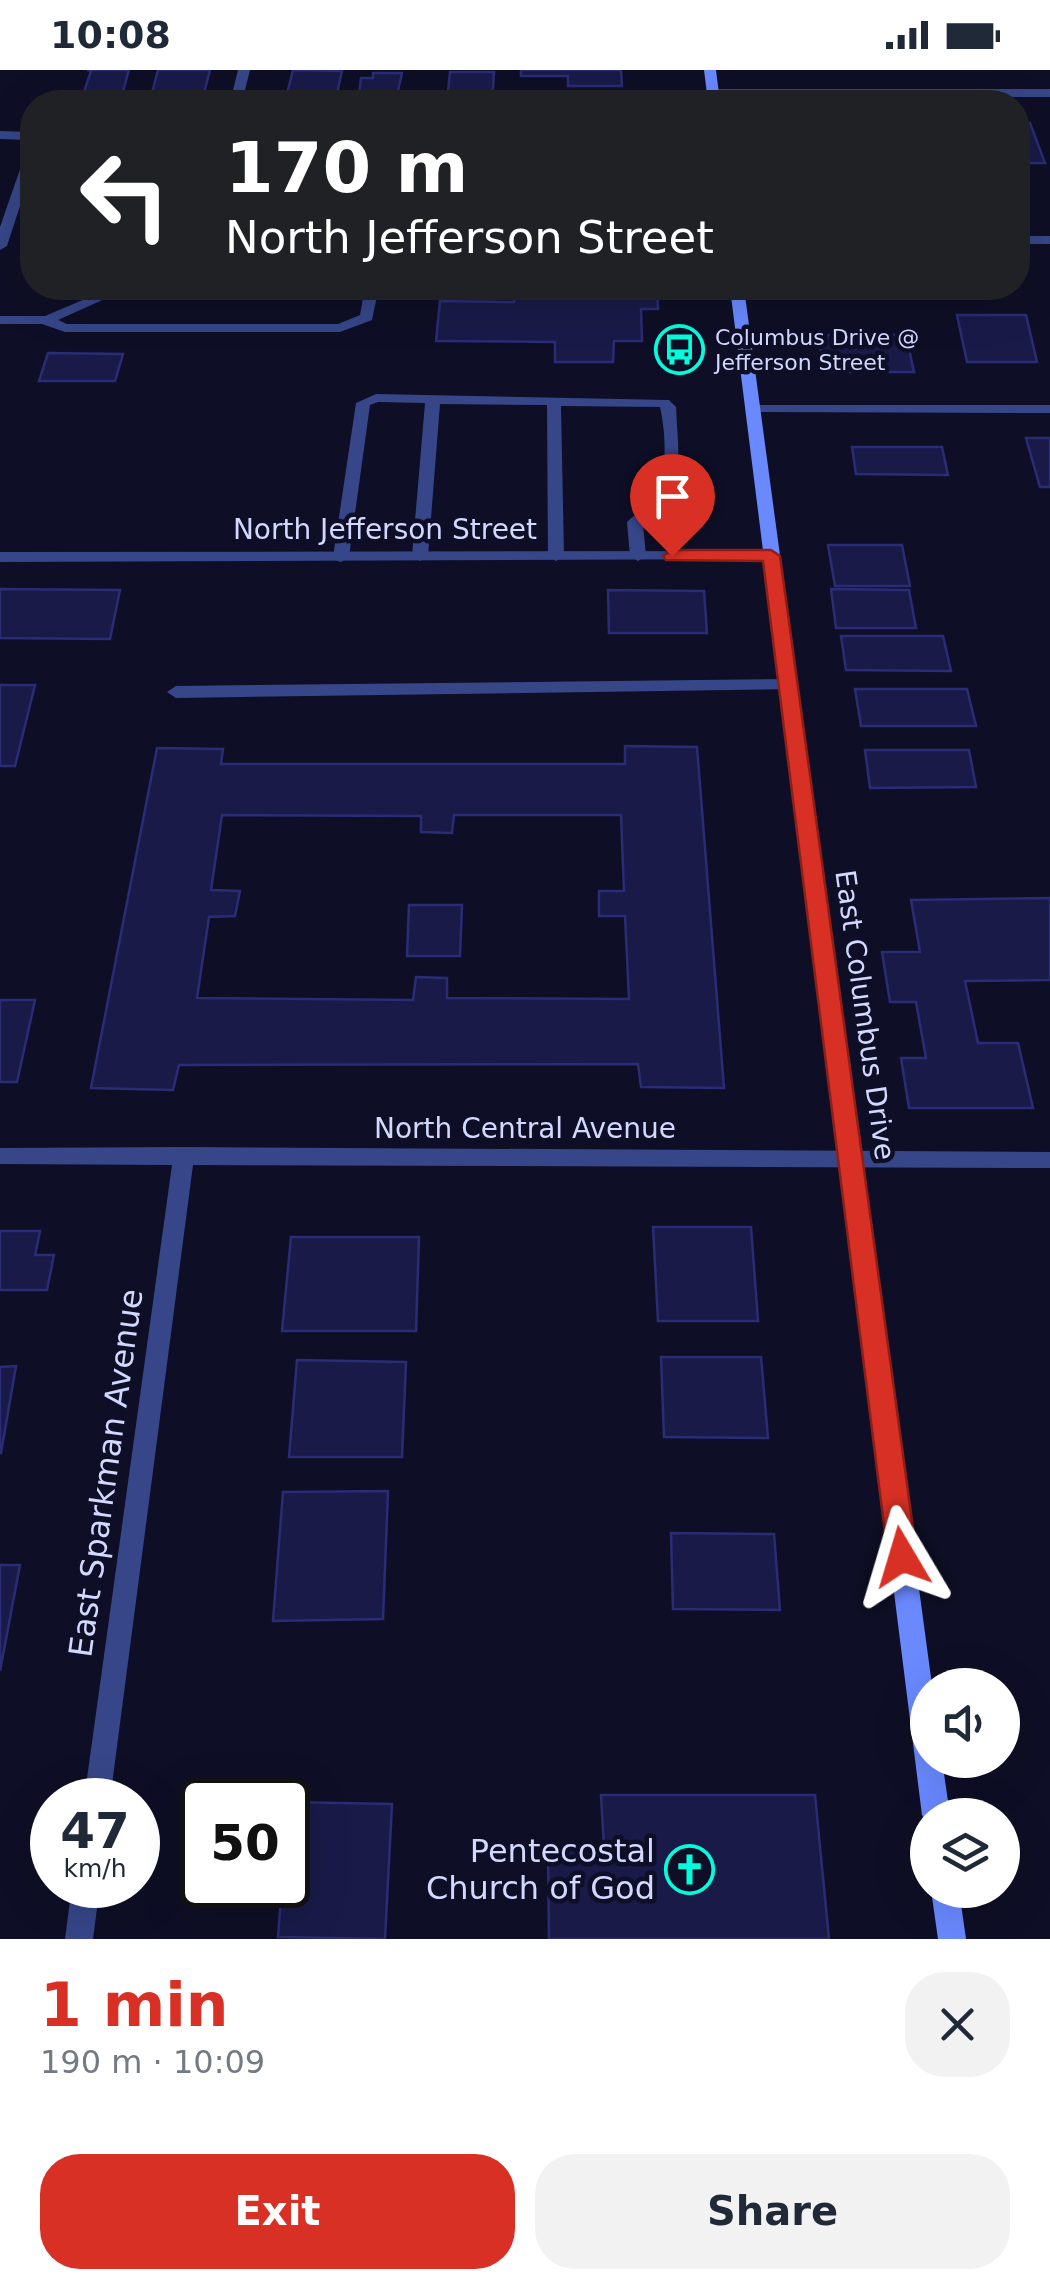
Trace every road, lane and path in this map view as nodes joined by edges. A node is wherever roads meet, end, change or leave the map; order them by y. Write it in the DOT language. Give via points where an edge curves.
graph roads {
  1 [pos="20,187"];
  2 [pos="0,246"];
  3 [pos="94,300"];
  4 [pos="369,300"];
  5 [pos="739,300"];
  6 [pos="0,320"];
  7 [pos="47,320"];
  8 [pos="433,399"];
  9 [pos="554,400"];
  10 [pos="753,409"];
  11 [pos="1050,410"];
  12 [pos="420,556"];
  13 [pos="556,556"];
  14 [pos="638,556"];
  15 [pos="771,556"];
  16 [pos="341,557"];
  17 [pos="0,558"];
  18 [pos="788,685"];
  19 [pos="176,692"];
  20 [pos="184,1155"];
  21 [pos="0,1156"];
  22 [pos="1050,1160"];
  23 [pos="852,1161"];
  24 [pos="917,1668"];
  25 [pos="101,1778"];
  26 [pos="83,1908"];
  27 [pos="948,1908"];
  28 [pos="79,1939"];
  29 [pos="952,1939"];
  1 -- 2 [label="street"];
  3 -- 7 [label="street"];
  4 -- 7 [label="street" via="367,317 340,328 66,328"];
  5 -- 10 [label="main road, East Columbus Drive"];
  6 -- 7 [label="street"];
  8 -- 9 [label="street"];
  8 -- 12 [label="street"];
  8 -- 16 [label="street" via="363,403"];
  9 -- 13 [label="street"];
  9 -- 14 [label="street" via="669,407 670,490 635,522"];
  10 -- 11 [label="street"];
  10 -- 15 [label="main road, East Columbus Drive"];
  12 -- 13 [label="street, North Jefferson Street"];
  12 -- 16 [label="street, North Jefferson Street"];
  13 -- 14 [label="street, North Jefferson Street"];
  14 -- 15 [label="street, North Jefferson Street"];
  15 -- 18 [label="main road, East Columbus Drive"];
  16 -- 17 [label="street, North Jefferson Street"];
  18 -- 19 [label="street"];
  18 -- 23 [label="main road, East Columbus Drive"];
  20 -- 21 [label="street, North Central Avenue"];
  20 -- 23 [label="street, North Central Avenue"];
  20 -- 25 [label="street, East Sparkman Avenue"];
  22 -- 23 [label="street, North Central Avenue"];
  23 -- 24 [label="main road, East Columbus Drive"];
  26 -- 28 [label="street"];
  27 -- 29 [label="main road"];
}
